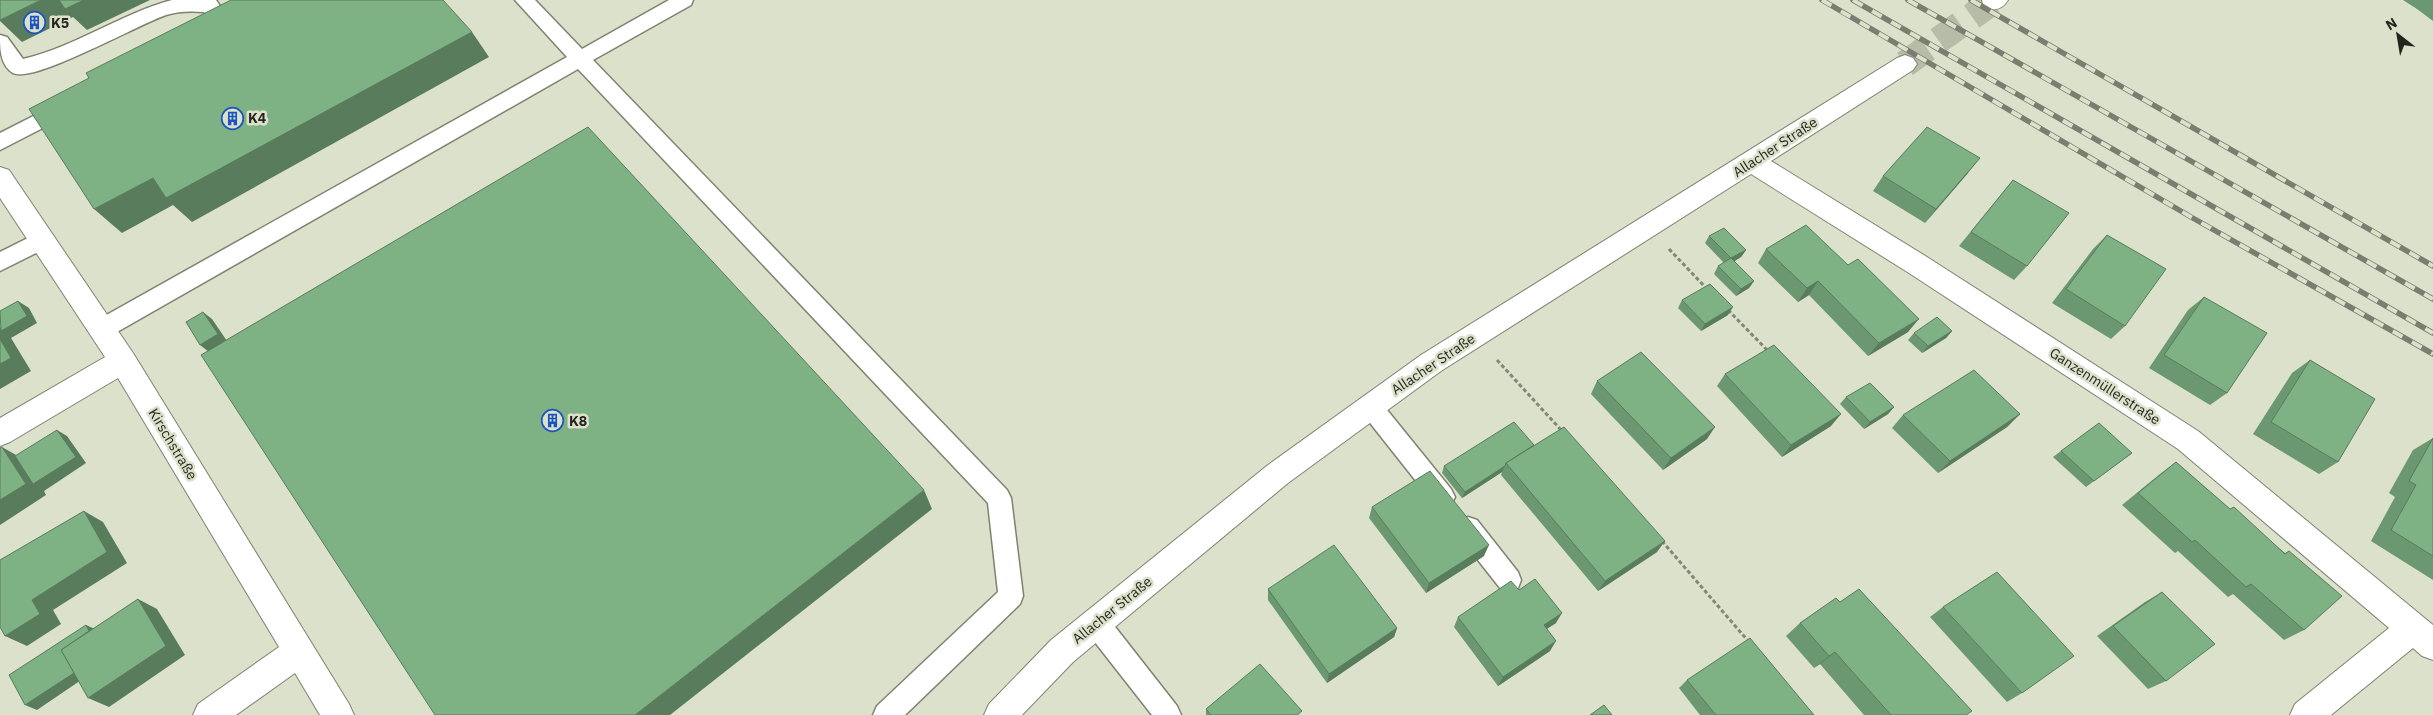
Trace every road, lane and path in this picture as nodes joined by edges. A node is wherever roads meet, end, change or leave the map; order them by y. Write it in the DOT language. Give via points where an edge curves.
graph roads {
  1 [pos="524,0"];
  2 [pos="684,0"];
  3 [pos="223,25"];
  4 [pos="0,42"];
  5 [pos="578,60"];
  6 [pos="1905,64"];
  7 [pos="77,101"];
  8 [pos="0,142"];
  9 [pos="1752,162"];
  10 [pos="0,177"];
  11 [pos="1647,227"];
  12 [pos="42,240"];
  13 [pos="0,262"];
  14 [pos="1715,296"];
  15 [pos="1722,303"];
  16 [pos="102,330"];
  17 [pos="1475,335"];
  18 [pos="1776,359"];
  19 [pos="123,361"];
  20 [pos="1371,407"];
  21 [pos="0,433"];
  22 [pos="1567,437"];
  23 [pos="1659,539"];
  24 [pos="1509,580"];
  25 [pos="1096,623"];
  26 [pos="2423,636"];
  27 [pos="1751,644"];
  28 [pos="298,652"];
  29 [pos="209,715"];
  30 [pos="338,715"];
  31 [pos="886,715"];
  32 [pos="1000,715"];
  33 [pos="1168,715"];
  34 [pos="2306,715"];
  1 -- 5 [label="lane"];
  2 -- 5 [label="lane"];
  3 -- 4 [label="lane" via="208,5 183,4 126,23 40,64 18,67"];
  5 -- 16 [label="lane"];
  5 -- 31 [label="lane" via="999,498 1011,596"];
  6 -- 9 [label="street, Allacher Straße"];
  7 -- 8 [label="lane"];
  9 -- 11 [label="street, Allacher Straße"];
  9 -- 26 [label="street, Ganzenmüllerstraße" via="2188,440"];
  10 -- 12 [label="street, Kirschstraße"];
  11 -- 14 [label="path"];
  11 -- 17 [label="street, Allacher Straße"];
  12 -- 13 [label="lane"];
  12 -- 16 [label="street, Kirschstraße"];
  15 -- 18 [label="path"];
  16 -- 19 [label="street, Kirschstraße"];
  17 -- 20 [label="street, Allacher Straße"];
  17 -- 22 [label="path"];
  19 -- 21 [label="street"];
  19 -- 28 [label="street, Kirschstraße"];
  20 -- 24 [label="lane"];
  20 -- 25 [label="street, Allacher Straße" via="1278,474"];
  23 -- 27 [label="path"];
  25 -- 32 [label="street, Allacher Straße" via="1062,651"];
  25 -- 33 [label="lane"];
  26 -- 34 [label="street"];
  28 -- 29 [label="street"];
  28 -- 30 [label="street, Kirschstraße"];
}
